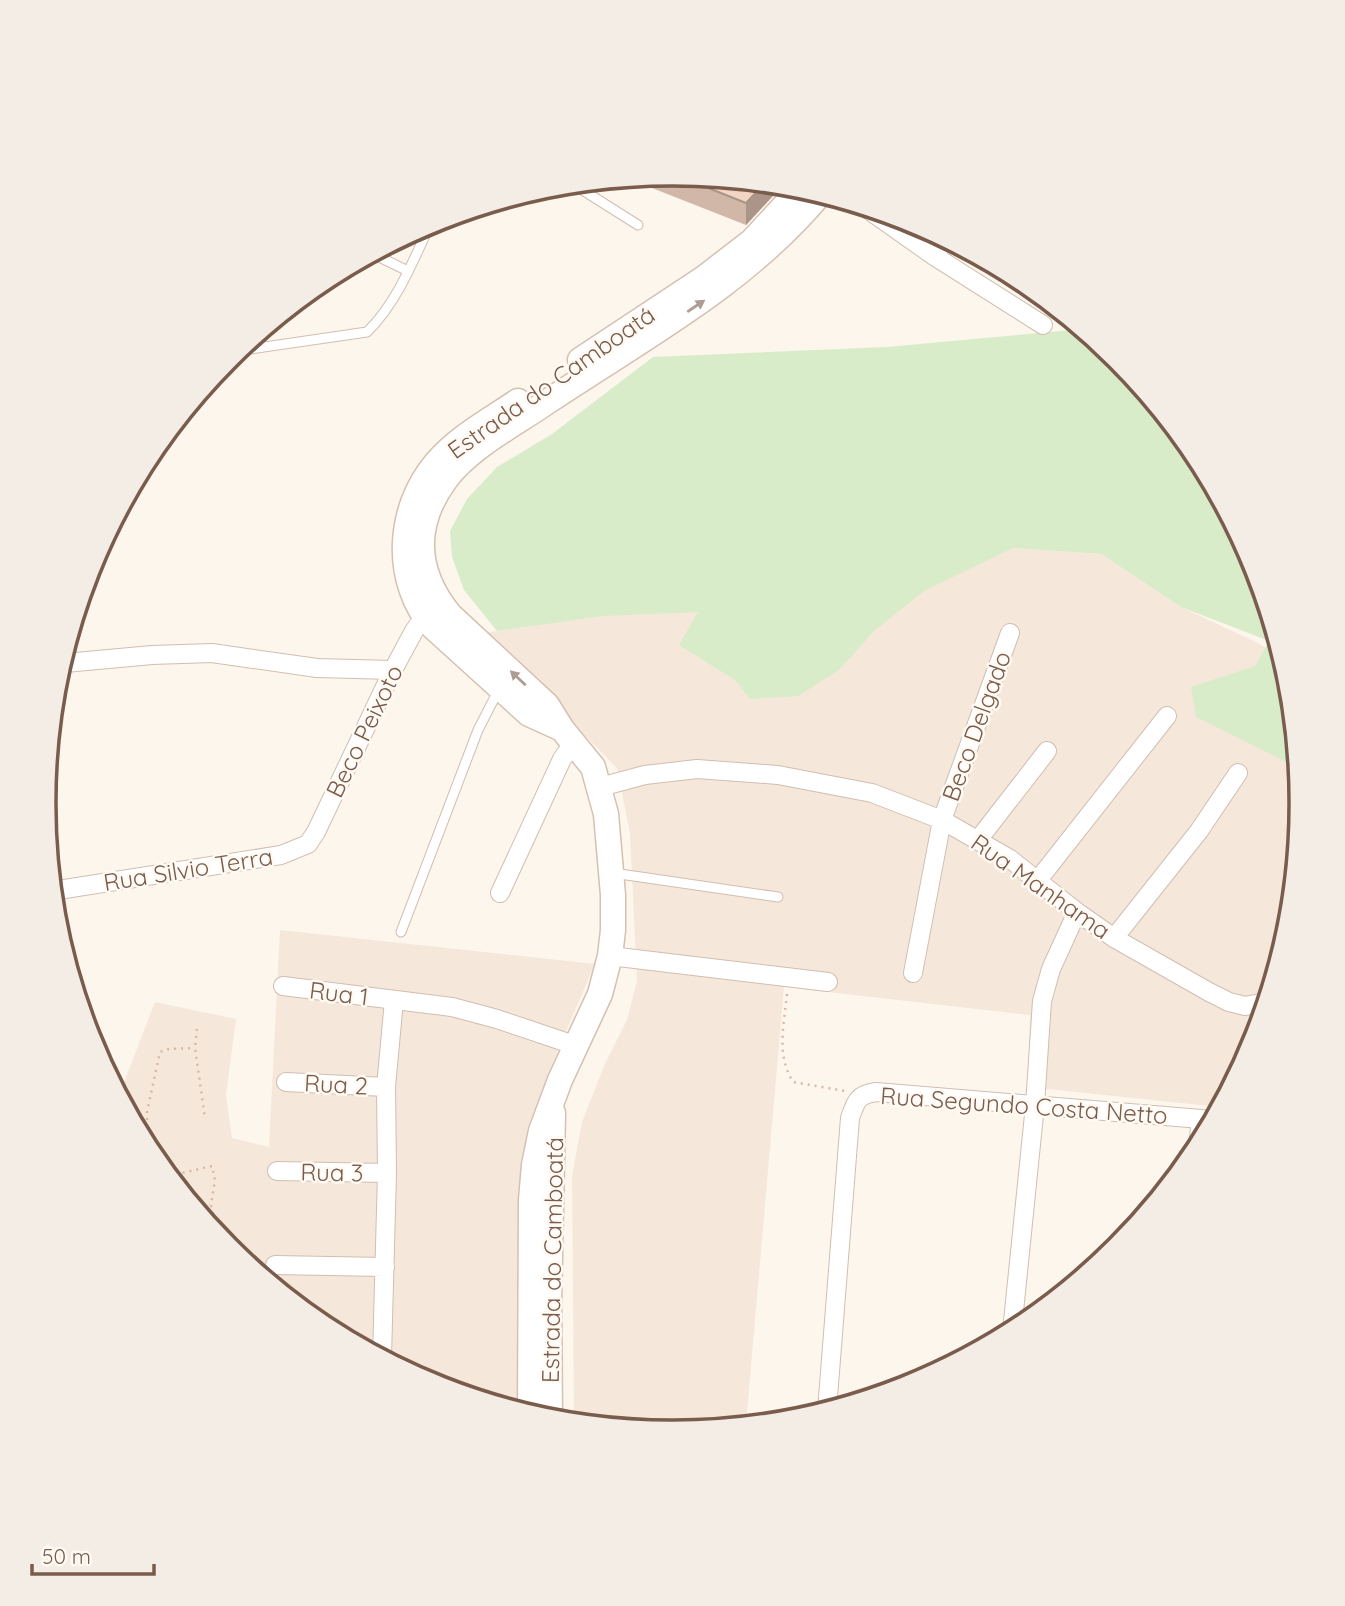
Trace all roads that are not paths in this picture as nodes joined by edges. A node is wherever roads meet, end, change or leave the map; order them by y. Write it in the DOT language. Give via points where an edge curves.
graph roads {
  1 [pos="587,193"];
  2 [pos="792,198"];
  3 [pos="812,203"];
  4 [pos="638,225"];
  5 [pos="894,228"];
  6 [pos="423,240"];
  7 [pos="940,248"];
  8 [pos="934,256"];
  9 [pos="383,259"];
  10 [pos="408,271"];
  11 [pos="1043,325"];
  12 [pos="257,348"];
  13 [pos="604,354"];
  14 [pos="425,616"];
  15 [pos="1010,633"];
  16 [pos="73,662"];
  17 [pos="393,670"];
  18 [pos="499,688"];
  19 [pos="1167,716"];
  20 [pos="568,735"];
  21 [pos="1046,751"];
  22 [pos="1238,773"];
  23 [pos="600,787"];
  24 [pos="942,820"];
  25 [pos="316,832"];
  26 [pos="978,840"];
  27 [pos="611,873"];
  28 [pos="1038,880"];
  29 [pos="62,889"];
  30 [pos="500,893"];
  31 [pos="778,897"];
  32 [pos="1077,912"];
  33 [pos="401,932"];
  34 [pos="1114,938"];
  35 [pos="610,956"];
  36 [pos="913,973"];
  37 [pos="828,982"];
  38 [pos="283,986"];
  39 [pos="394,1000"];
  40 [pos="1254,1006"];
  41 [pos="577,1046"];
  42 [pos="286,1082"];
  43 [pos="386,1087"];
  44 [pos="1035,1105"];
  45 [pos="1201,1119"];
  46 [pos="277,1171"];
  47 [pos="387,1172"];
  48 [pos="275,1265"];
  49 [pos="385,1267"];
  50 [pos="1013,1317"];
  51 [pos="382,1347"];
  52 [pos="540,1370"];
  53 [pos="828,1399"];
  54 [pos="532,1403"];
  55 [pos="547,1407"];
  1 -- 4 [label="lane"];
  2 -- 13 [label="main road, Estrada do Camboatá" via="743,248"];
  13 -- 3 [label="main road, Estrada do Camboatá, one-way" via="652,335 740,274"];
  5 -- 8 [label="street"];
  6 -- 10 [label="lane"];
  7 -- 8 [label="street"];
  8 -- 11 [label="street"];
  9 -- 10 [label="lane"];
  10 -- 12 [label="lane" via="367,332"];
  13 -- 14 [label="main road, Estrada do Camboatá" via="462,461 445,480 428,513 422,540"];
  14 -- 17 [label="street, Beco Peixoto"];
  14 -- 18 [label="main road, Estrada do Camboatá"];
  20 -- 14 [label="main road, Estrada do Camboatá, one-way" via="547,705 470,634"];
  15 -- 24 [label="street, Beco Delgado"];
  16 -- 17 [label="street" via="212,653 317,667"];
  17 -- 25 [label="street, Beco Peixoto"];
  18 -- 20 [label="main road, Estrada do Camboatá" via="528,714"];
  18 -- 33 [label="lane" via="478,730"];
  19 -- 28 [label="street"];
  20 -- 23 [label="main road, Estrada do Camboatá" via="589,759"];
  20 -- 30 [label="street" via="562,758"];
  21 -- 26 [label="street"];
  22 -- 34 [label="street" via="1199,831"];
  23 -- 24 [label="street, Rua Manhama" via="645,775 697,769 778,775 872,793"];
  23 -- 27 [label="main road, Estrada do Camboatá"];
  24 -- 26 [label="street, Rua Manhama"];
  24 -- 36 [label="street, Beco Delgado"];
  25 -- 29 [label="street, Rua Silvio Terra" via="308,844 281,855"];
  26 -- 28 [label="street, Rua Manhama"];
  27 -- 31 [label="lane"];
  27 -- 35 [label="main road, Estrada do Camboatá"];
  28 -- 32 [label="street, Rua Manhama"];
  32 -- 34 [label="street, Rua Manhama"];
  32 -- 44 [label="street" via="1042,1001"];
  34 -- 40 [label="street, Rua Manhama" via="1229,1002"];
  35 -- 37 [label="street"];
  35 -- 41 [label="main road, Estrada do Camboatá" via="600,994"];
  38 -- 39 [label="street, Rua 1"];
  39 -- 41 [label="street, Rua 1" via="471,1012"];
  39 -- 43 [label="street"];
  41 -- 52 [label="main road, Estrada do Camboatá" via="553,1100 549,1302"];
  42 -- 43 [label="street, Rua 2"];
  43 -- 47 [label="street"];
  44 -- 45 [label="street, Rua Segundo Costa Netto"];
  44 -- 50 [label="street"];
  44 -- 53 [label="street, Rua Segundo Costa Netto" via="876,1092 856,1101 850,1118"];
  46 -- 47 [label="street, Rua 3"];
  47 -- 49 [label="street"];
  48 -- 49 [label="street"];
  49 -- 51 [label="street"];
  52 -- 54 [label="main road, Estrada do Camboatá"];
  52 -- 55 [label="main road, Estrada do Camboatá"];
}
